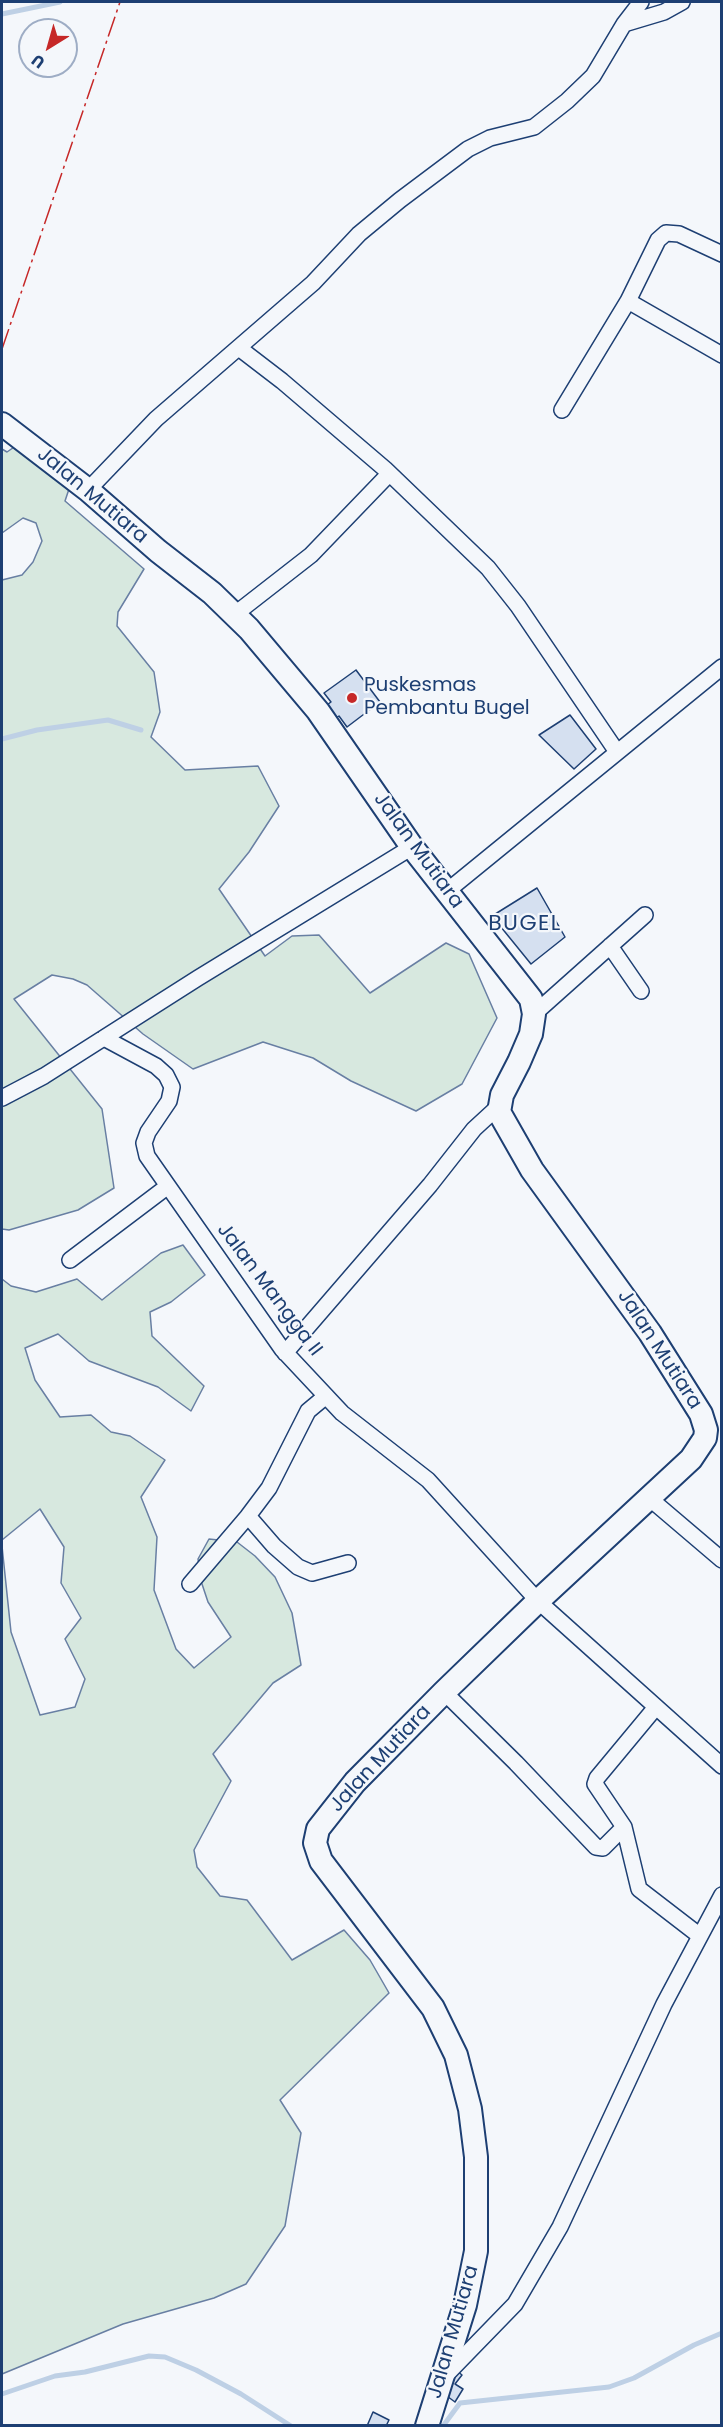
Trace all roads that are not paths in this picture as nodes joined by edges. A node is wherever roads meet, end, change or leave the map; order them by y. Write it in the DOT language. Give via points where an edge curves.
graph roads {
  1 [pos="641,2"];
  2 [pos="682,2"];
  3 [pos="624,24"];
  4 [pos="722,254"];
  5 [pos="628,301"];
  6 [pos="239,348"];
  7 [pos="722,355"];
  8 [pos="562,411"];
  9 [pos="2,424"];
  10 [pos="389,474"];
  11 [pos="88,490"];
  12 [pos="234,615"];
  13 [pos="722,667"];
  14 [pos="617,752"];
  15 [pos="412,847"];
  16 [pos="446,892"];
  17 [pos="645,915"];
  18 [pos="610,946"];
  19 [pos="641,991"];
  20 [pos="534,1014"];
  21 [pos="104,1038"];
  22 [pos="2,1098"];
  23 [pos="499,1106"];
  24 [pos="168,1186"];
  25 [pos="69,1260"];
  26 [pos="285,1353"];
  27 [pos="326,1396"];
  28 [pos="713,1432"];
  29 [pos="648,1497"];
  30 [pos="248,1516"];
  31 [pos="722,1560"];
  32 [pos="348,1563"];
  33 [pos="190,1584"];
  34 [pos="538,1601"];
  35 [pos="444,1692"];
  36 [pos="656,1707"];
  37 [pos="722,1766"];
  38 [pos="624,1827"];
  39 [pos="722,1895"];
  40 [pos="700,1936"];
  41 [pos="443,2378"];
  42 [pos="426,2426"];
  1 -- 3 [label="street"];
  2 -- 3 [label="street"];
  3 -- 6 [label="street" via="592,76 567,101 534,127 468,148 359,234 313,283"];
  4 -- 5 [label="street" via="679,234 666,233 658,240"];
  5 -- 7 [label="street"];
  5 -- 8 [label="street"];
  6 -- 10 [label="street"];
  6 -- 11 [label="street" via="156,418"];
  9 -- 11 [label="street, Jalan Mutiara"];
  10 -- 12 [label="street" via="311,555"];
  10 -- 14 [label="street" via="488,568"];
  11 -- 12 [label="street, Jalan Mutiara"];
  12 -- 15 [label="street, Jalan Mutiara" via="318,711"];
  13 -- 14 [label="street"];
  14 -- 16 [label="street"];
  15 -- 16 [label="street, Jalan Mutiara"];
  15 -- 21 [label="street"];
  16 -- 20 [label="street, Jalan Mutiara" via="531,999"];
  17 -- 18 [label="street"];
  18 -- 19 [label="street"];
  18 -- 20 [label="street"];
  20 -- 23 [label="street" via="531,1034"];
  21 -- 22 [label="street"];
  21 -- 24 [label="street, Jalan Mangga II" via="156,1066 172,1088 169,1101 144,1143 147,1156"];
  23 -- 26 [label="street" via="474,1129"];
  23 -- 28 [label="street, Jalan Mutiara" via="503,1123 532,1170 650,1333 701,1414 706,1430"];
  24 -- 25 [label="street"];
  24 -- 26 [label="street, Jalan Mangga II"];
  26 -- 27 [label="street, Jalan Mangga II"];
  27 -- 30 [label="street" via="309,1411 269,1488"];
  27 -- 34 [label="street, Jalan Mangga II" via="428,1480"];
  28 -- 29 [label="street, Jalan Mutiara" via="691,1459"];
  29 -- 31 [label="street"];
  29 -- 34 [label="street, Jalan Mutiara"];
  30 -- 32 [label="street" via="298,1567 312,1573"];
  30 -- 33 [label="street"];
  34 -- 35 [label="street, Jalan Mutiara"];
  34 -- 36 [label="street, Jalan Mangga II"];
  35 -- 38 [label="street" via="596,1847 604,1846"];
  35 -- 41 [label="street, Jalan Mutiara" via="348,1790 318,1829 315,1843 321,1861 433,2008 456,2055 470,2109 476,2157 476,2251"];
  36 -- 37 [label="street, Jalan Mangga II"];
  36 -- 38 [label="street" via="595,1782"];
  38 -- 40 [label="street" via="639,1889"];
  39 -- 40 [label="street"];
  40 -- 41 [label="street" via="554,2237 515,2304"];
  41 -- 42 [label="street, Jalan Mutiara"];
}
